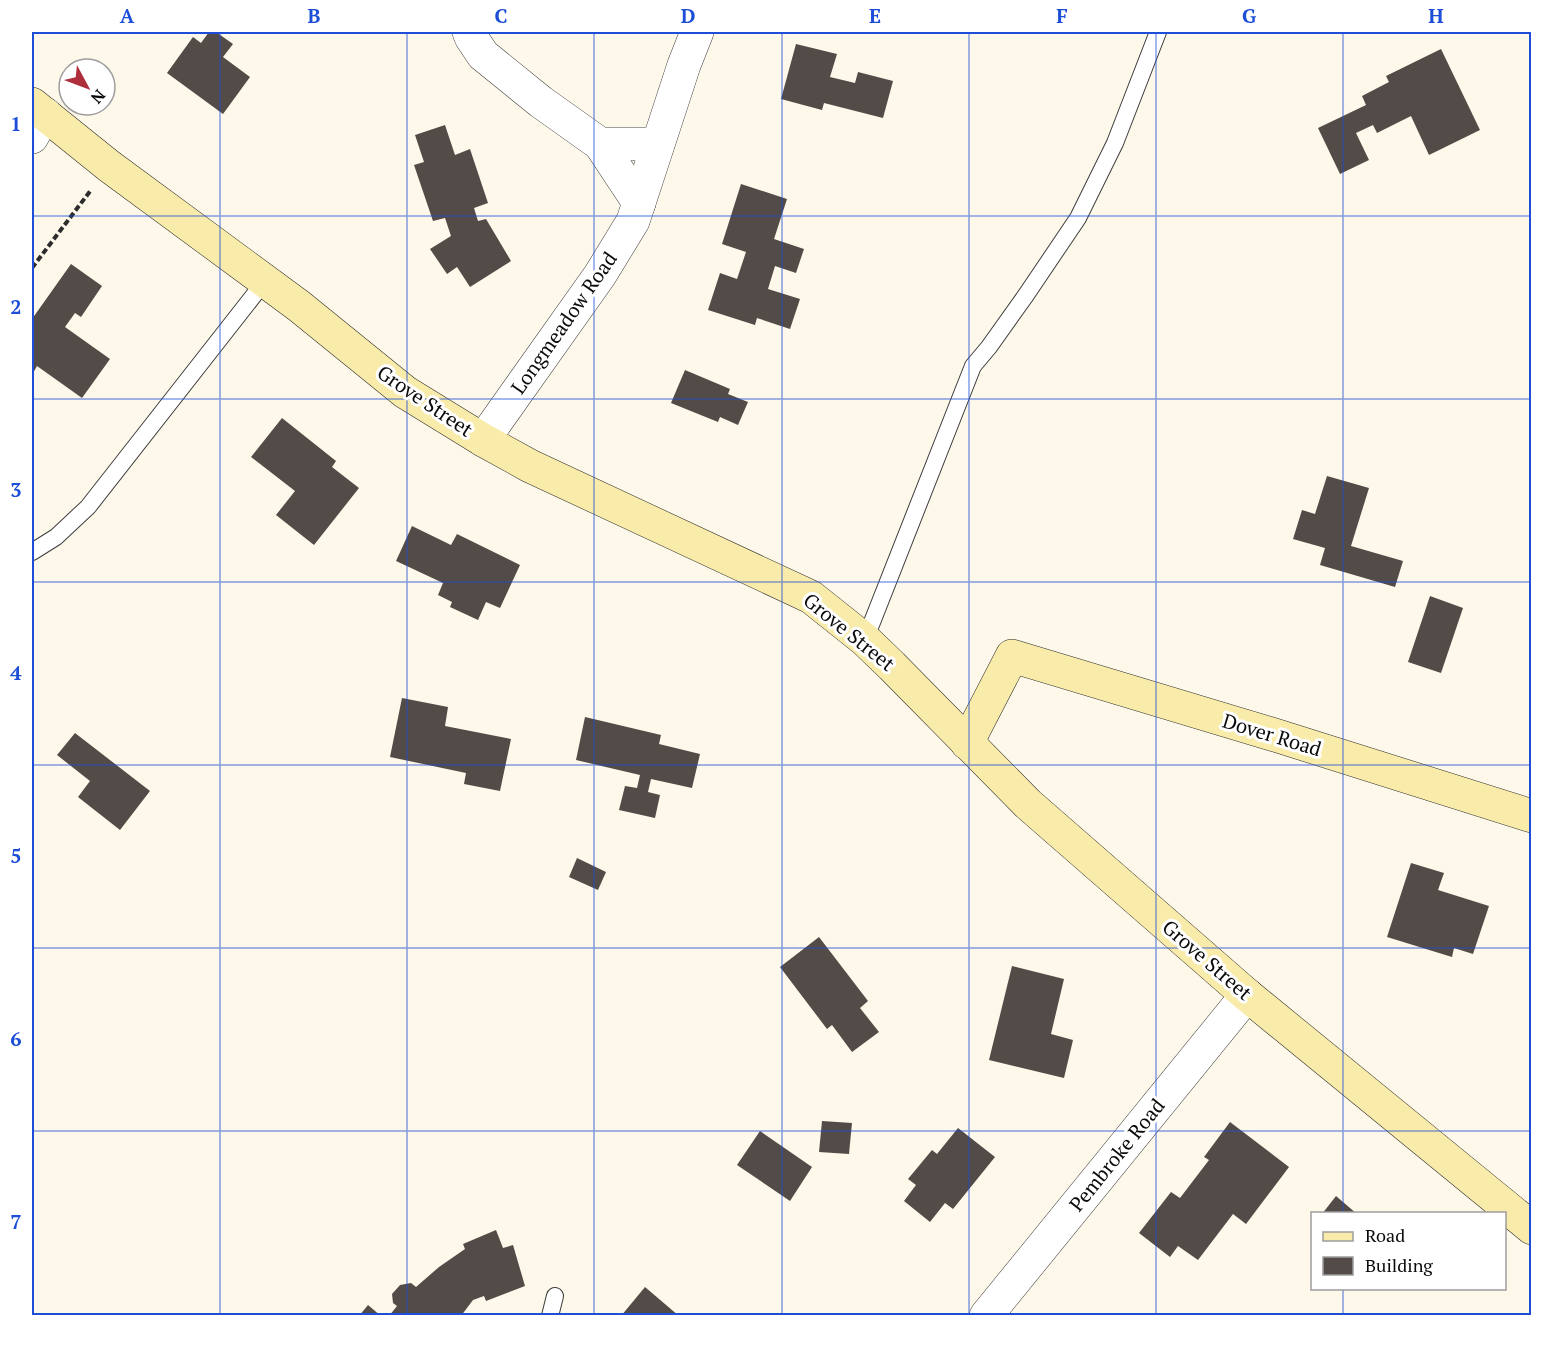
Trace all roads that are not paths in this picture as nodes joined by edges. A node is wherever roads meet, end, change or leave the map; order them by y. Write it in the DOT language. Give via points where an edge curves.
graph roads {
  1 [pos="469,32"];
  2 [pos="697,32"];
  3 [pos="1158,32"];
  4 [pos="36,118"];
  5 [pos="600,144"];
  6 [pos="658,144"];
  7 [pos="639,203"];
  8 [pos="265,281"];
  9 [pos="483,440"];
  10 [pos="32,552"];
  11 [pos="865,640"];
  12 [pos="968,743"];
  13 [pos="1532,816"];
  14 [pos="1247,995"];
  15 [pos="1532,1228"];
  16 [pos="555,1296"];
  17 [pos="550,1316"];
  18 [pos="986,1316"];
  1 -- 5 [label="street" via="483,55"];
  2 -- 6 [label="street, Longmeadow Road"];
  3 -- 11 [label="lane" via="1115,143 1078,218 974,366"];
  4 -- 8 [label="street, Grove Street" via="109,166"];
  5 -- 6 [label="street"];
  5 -- 7 [label="street"];
  6 -- 7 [label="street, Longmeadow Road"];
  7 -- 9 [label="street, Longmeadow Road" via="633,221 600,274"];
  8 -- 9 [label="street, Grove Street" via="405,392"];
  8 -- 10 [label="lane" via="88,507 56,537"];
  9 -- 11 [label="street, Grove Street" via="530,466 811,597"];
  11 -- 12 [label="street, Grove Street"];
  12 -- 13 [label="street, Dover Road" via="1012,656"];
  12 -- 14 [label="street, Grove Street" via="1028,804"];
  14 -- 15 [label="street, Grove Street"];
  14 -- 18 [label="street, Pembroke Road"];
  16 -- 17 [label="lane"];
}
